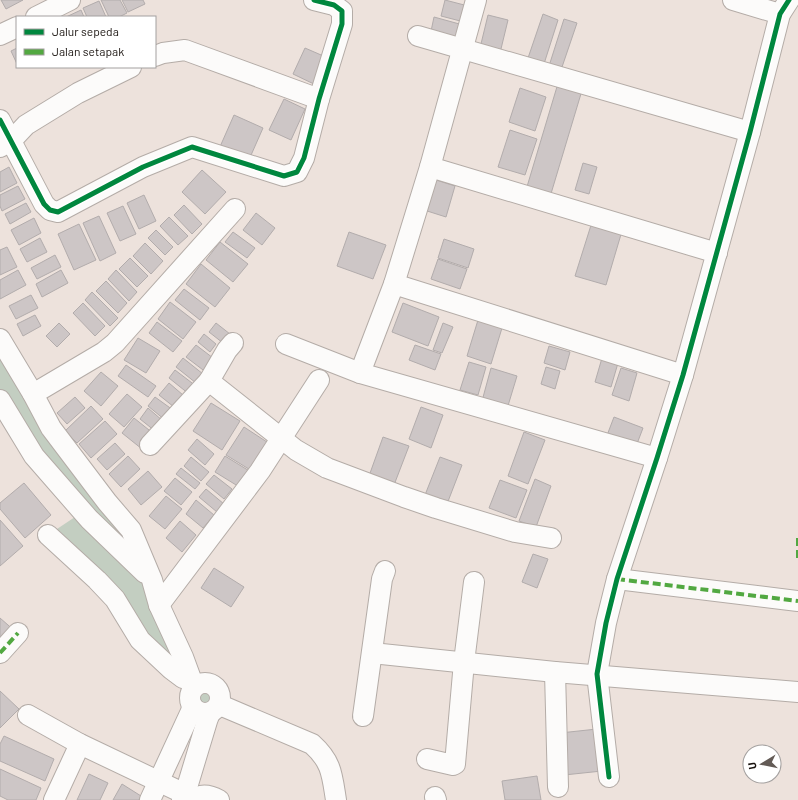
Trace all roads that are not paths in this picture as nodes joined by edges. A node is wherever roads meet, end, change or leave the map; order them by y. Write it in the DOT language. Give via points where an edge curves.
graph roads {
  1 [pos="70,0"];
  2 [pos="314,0"];
  3 [pos="476,0"];
  4 [pos="733,0"];
  5 [pos="785,7"];
  6 [pos="38,16"];
  7 [pos="16,27"];
  8 [pos="0,35"];
  9 [pos="418,36"];
  10 [pos="462,50"];
  11 [pos="156,56"];
  12 [pos="129,68"];
  13 [pos="319,99"];
  14 [pos="750,132"];
  15 [pos="3,133"];
  16 [pos="430,167"];
  17 [pos="236,208"];
  18 [pos="717,253"];
  19 [pos="394,284"];
  20 [pos="0,339"];
  21 [pos="233,343"];
  22 [pos="286,344"];
  23 [pos="360,373"];
  24 [pos="683,375"];
  25 [pos="319,380"];
  26 [pos="209,381"];
  27 [pos="33,394"];
  28 [pos="0,400"];
  29 [pos="281,439"];
  30 [pos="150,445"];
  31 [pos="658,458"];
  32 [pos="48,535"];
  33 [pos="551,538"];
  34 [pos="386,571"];
  35 [pos="617,579"];
  36 [pos="152,580"];
  37 [pos="474,582"];
  38 [pos="798,601"];
  39 [pos="159,605"];
  40 [pos="18,633"];
  41 [pos="0,653"];
  42 [pos="372,653"];
  43 [pos="464,662"];
  44 [pos="555,672"];
  45 [pos="597,674"];
  46 [pos="192,683"];
  47 [pos="798,692"];
  48 [pos="208,708"];
  49 [pos="28,715"];
  50 [pos="363,716"];
  51 [pos="80,744"];
  52 [pos="427,759"];
  53 [pos="609,777"];
  54 [pos="160,781"];
  55 [pos="558,787"];
  56 [pos="186,798"];
  57 [pos="54,800"];
  58 [pos="150,800"];
  59 [pos="220,800"];
  60 [pos="336,800"];
  1 -- 6 [label="street"];
  2 -- 13 [label="street" via="334,5 342,11 342,24"];
  3 -- 10 [label="street"];
  4 -- 5 [label="street"];
  5 -- 14 [label="street"];
  7 -- 8 [label="street"];
  9 -- 10 [label="street"];
  10 -- 14 [label="street"];
  10 -- 16 [label="street"];
  11 -- 13 [label="street" via="185,50"];
  12 -- 15 [label="street" via="78,93 26,125"];
  13 -- 15 [label="street" via="304,158 297,172 284,176 192,147 144,167 58,212 50,210 44,204"];
  14 -- 18 [label="street"];
  16 -- 18 [label="street"];
  16 -- 19 [label="street"];
  17 -- 27 [label="street" via="115,343"];
  18 -- 24 [label="street"];
  19 -- 23 [label="street"];
  19 -- 24 [label="street"];
  20 -- 27 [label="street"];
  21 -- 26 [label="street"];
  22 -- 23 [label="street"];
  23 -- 31 [label="street"];
  24 -- 31 [label="street"];
  25 -- 29 [label="street"];
  26 -- 29 [label="street"];
  26 -- 30 [label="street"];
  27 -- 36 [label="street" via="51,428 107,502 132,530"];
  28 -- 36 [label="street" via="34,456 88,519"];
  29 -- 33 [label="street" via="327,468 404,497 515,532"];
  29 -- 39 [label="street" via="260,471"];
  31 -- 35 [label="street"];
  32 -- 46 [label="street" via="115,599 140,640 171,669"];
  34 -- 42 [label="street" via="382,579"];
  35 -- 38 [label="street"];
  35 -- 45 [label="street"];
  36 -- 39 [label="street"];
  37 -- 43 [label="street"];
  39 -- 46 [label="street"];
  40 -- 41 [label="street"];
  42 -- 43 [label="street"];
  42 -- 50 [label="street"];
  43 -- 44 [label="street"];
  43 -- 52 [label="street" via="455,764"];
  44 -- 45 [label="street"];
  44 -- 55 [label="street"];
  45 -- 47 [label="street"];
  45 -- 53 [label="street"];
  46 -- 48 [label="street" via="190,699"];
  46 -- 48 [label="street" via="212,684 219,691 221,695"];
  48 -- 54 [label="street"];
  48 -- 56 [label="street" via="207,721"];
  48 -- 60 [label="street" via="294,735 312,744 328,762 333,776"];
  49 -- 51 [label="street"];
  51 -- 54 [label="street"];
  51 -- 57 [label="street"];
  54 -- 56 [label="street"];
  54 -- 58 [label="street"];
  56 -- 59 [label="street" via="203,795"];
}
